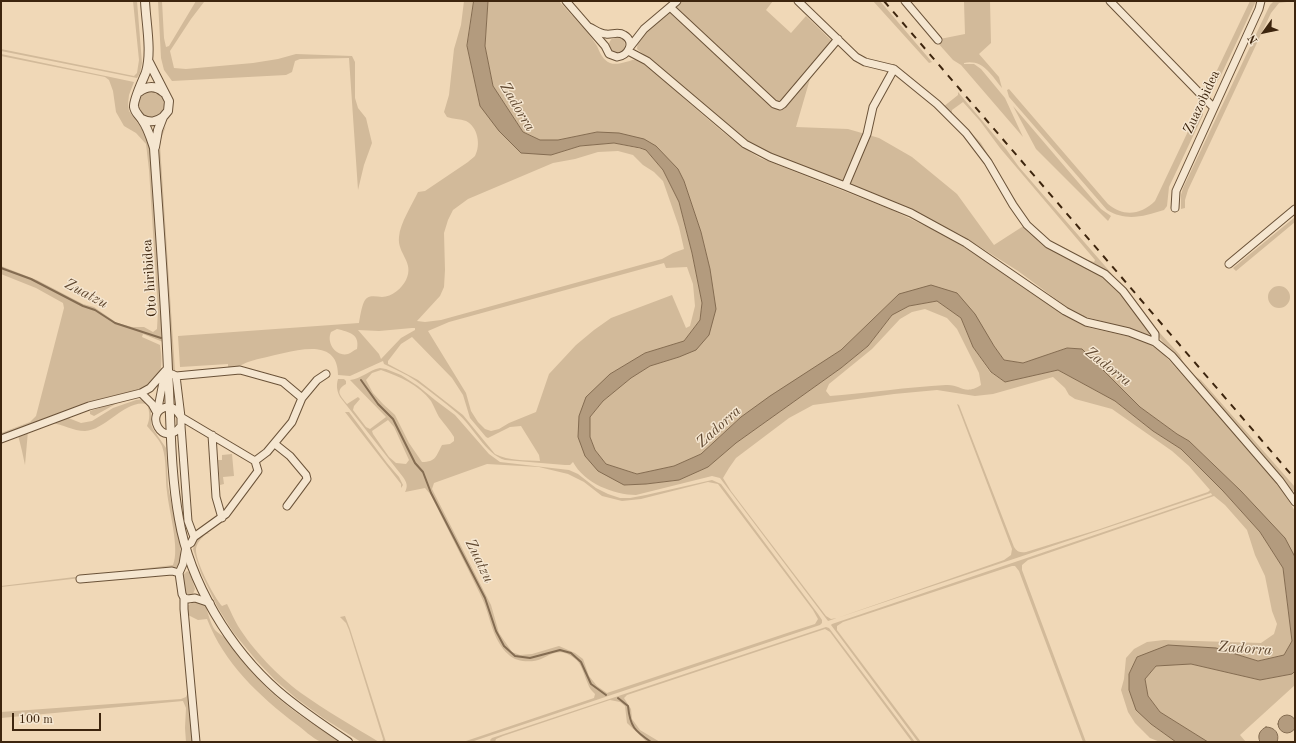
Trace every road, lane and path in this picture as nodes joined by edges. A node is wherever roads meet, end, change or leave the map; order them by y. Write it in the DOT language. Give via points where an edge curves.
graph roads {
  1 [pos="145,1"];
  2 [pos="566,1"];
  3 [pos="677,1"];
  4 [pos="798,1"];
  5 [pos="905,1"];
  6 [pos="1110,1"];
  7 [pos="1261,1"];
  8 [pos="1266,1"];
  9 [pos="670,7"];
  10 [pos="1259,9"];
  11 [pos="589,27"];
  12 [pos="644,29"];
  13 [pos="612,34"];
  14 [pos="624,34"];
  15 [pos="838,39"];
  16 [pos="938,40"];
  17 [pos="605,46"];
  18 [pos="629,49"];
  19 [pos="148,62"];
  20 [pos="894,69"];
  21 [pos="139,92"];
  22 [pos="164,92"];
  23 [pos="1213,107"];
  24 [pos="163,118"];
  25 [pos="142,119"];
  26 [pos="154,148"];
  27 [pos="845,186"];
  28 [pos="1175,208"];
  29 [pos="1295,209"];
  30 [pos="1229,264"];
  31 [pos="1155,342"];
  32 [pos="170,373"];
  33 [pos="326,374"];
  34 [pos="141,393"];
  35 [pos="302,398"];
  36 [pos="170,407"];
  37 [pos="157,413"];
  38 [pos="182,417"];
  39 [pos="181,426"];
  40 [pos="170,434"];
  41 [pos="212,435"];
  42 [pos="1,439"];
  43 [pos="275,444"];
  44 [pos="255,461"];
  45 [pos="1295,502"];
  46 [pos="287,506"];
  47 [pos="222,518"];
  48 [pos="194,537"];
  49 [pos="186,546"];
  50 [pos="193,567"];
  51 [pos="180,571"];
  52 [pos="80,579"];
  53 [pos="201,585"];
  54 [pos="184,598"];
  55 [pos="195,598"];
  56 [pos="210,603"];
  57 [pos="196,742"];
  58 [pos="348,742"];
  1 -- 19 [label="street, Oto hiribidea"];
  2 -- 11 [label="street"];
  3 -- 9 [label="street"];
  4 -- 15 [label="street"];
  5 -- 16 [label="street"];
  6 -- 23 [label="street"];
  7 -- 10 [label="street, Zuazobidea"];
  8 -- 10 [label="street, Zuazobidea"];
  9 -- 12 [label="street"];
  9 -- 15 [label="street" via="777,105 783,104"];
  10 -- 23 [label="street, Zuazobidea"];
  11 -- 13 [label="street"];
  11 -- 17 [label="street"];
  12 -- 14 [label="street"];
  12 -- 18 [label="street"];
  13 -- 14 [label="street"];
  13 -- 17 [label="street"];
  14 -- 18 [label="street" via="629,40"];
  15 -- 20 [label="street" via="864,62"];
  17 -- 18 [label="street" via="609,54 617,57 622,57"];
  18 -- 27 [label="street" via="647,61 745,144 770,157"];
  19 -- 21 [label="street, Oto hiribidea"];
  19 -- 22 [label="street, Oto hiribidea"];
  20 -- 27 [label="street" via="873,107 867,134"];
  20 -- 31 [label="street" via="937,104 966,133 988,162 1027,225 1048,244 1105,274 1123,291 1155,334"];
  21 -- 22 [label="street" via="154,87"];
  21 -- 25 [label="street, Oto hiribidea" via="134,98 134,106 136,114"];
  22 -- 24 [label="street, Oto hiribidea" via="169,106"];
  23 -- 28 [label="street, Zuazobidea" via="1176,191"];
  24 -- 25 [label="street" via="155,122"];
  24 -- 26 [label="street, Oto hiribidea"];
  25 -- 26 [label="street, Oto hiribidea"];
  26 -- 32 [label="street, Oto hiribidea"];
  27 -- 31 [label="street" via="912,213 966,242 1065,311 1086,322 1130,332"];
  29 -- 30 [label="street"];
  31 -- 45 [label="street" via="1172,356 1280,481"];
  32 -- 34 [label="street"];
  32 -- 35 [label="street" via="240,370 283,382"];
  32 -- 36 [label="street, Oto hiribidea"];
  32 -- 37 [label="street"];
  32 -- 38 [label="street, Oto hiribidea"];
  33 -- 35 [label="street" via="317,380"];
  34 -- 37 [label="street"];
  34 -- 42 [label="street" via="89,406"];
  35 -- 43 [label="street" via="292,422"];
  36 -- 37 [label="street"];
  36 -- 38 [label="street" via="177,410"];
  36 -- 40 [label="street, Oto hiribidea"];
  37 -- 40 [label="street" via="155,419 159,430"];
  38 -- 39 [label="street, Oto hiribidea"];
  38 -- 41 [label="street"];
  39 -- 40 [label="street"];
  39 -- 48 [label="street, Oto hiribidea" via="188,521"];
  40 -- 49 [label="street, Oto hiribidea" via="173,483"];
  41 -- 44 [label="street"];
  41 -- 47 [label="street" via="216,498"];
  43 -- 44 [label="street"];
  43 -- 46 [label="street" via="290,456 307,479"];
  44 -- 47 [label="street" via="258,472"];
  47 -- 48 [label="street"];
  48 -- 49 [label="street"];
  49 -- 50 [label="street, Oto hiribidea"];
  49 -- 51 [label="street"];
  50 -- 51 [label="street"];
  50 -- 53 [label="street, Oto hiribidea"];
  51 -- 52 [label="street"];
  51 -- 54 [label="street"];
  53 -- 55 [label="street"];
  53 -- 56 [label="street, Oto hiribidea"];
  54 -- 55 [label="street"];
  54 -- 57 [label="street"];
  55 -- 56 [label="street"];
  56 -- 58 [label="street, Oto hiribidea" via="233,641 263,676 297,707"];
}
